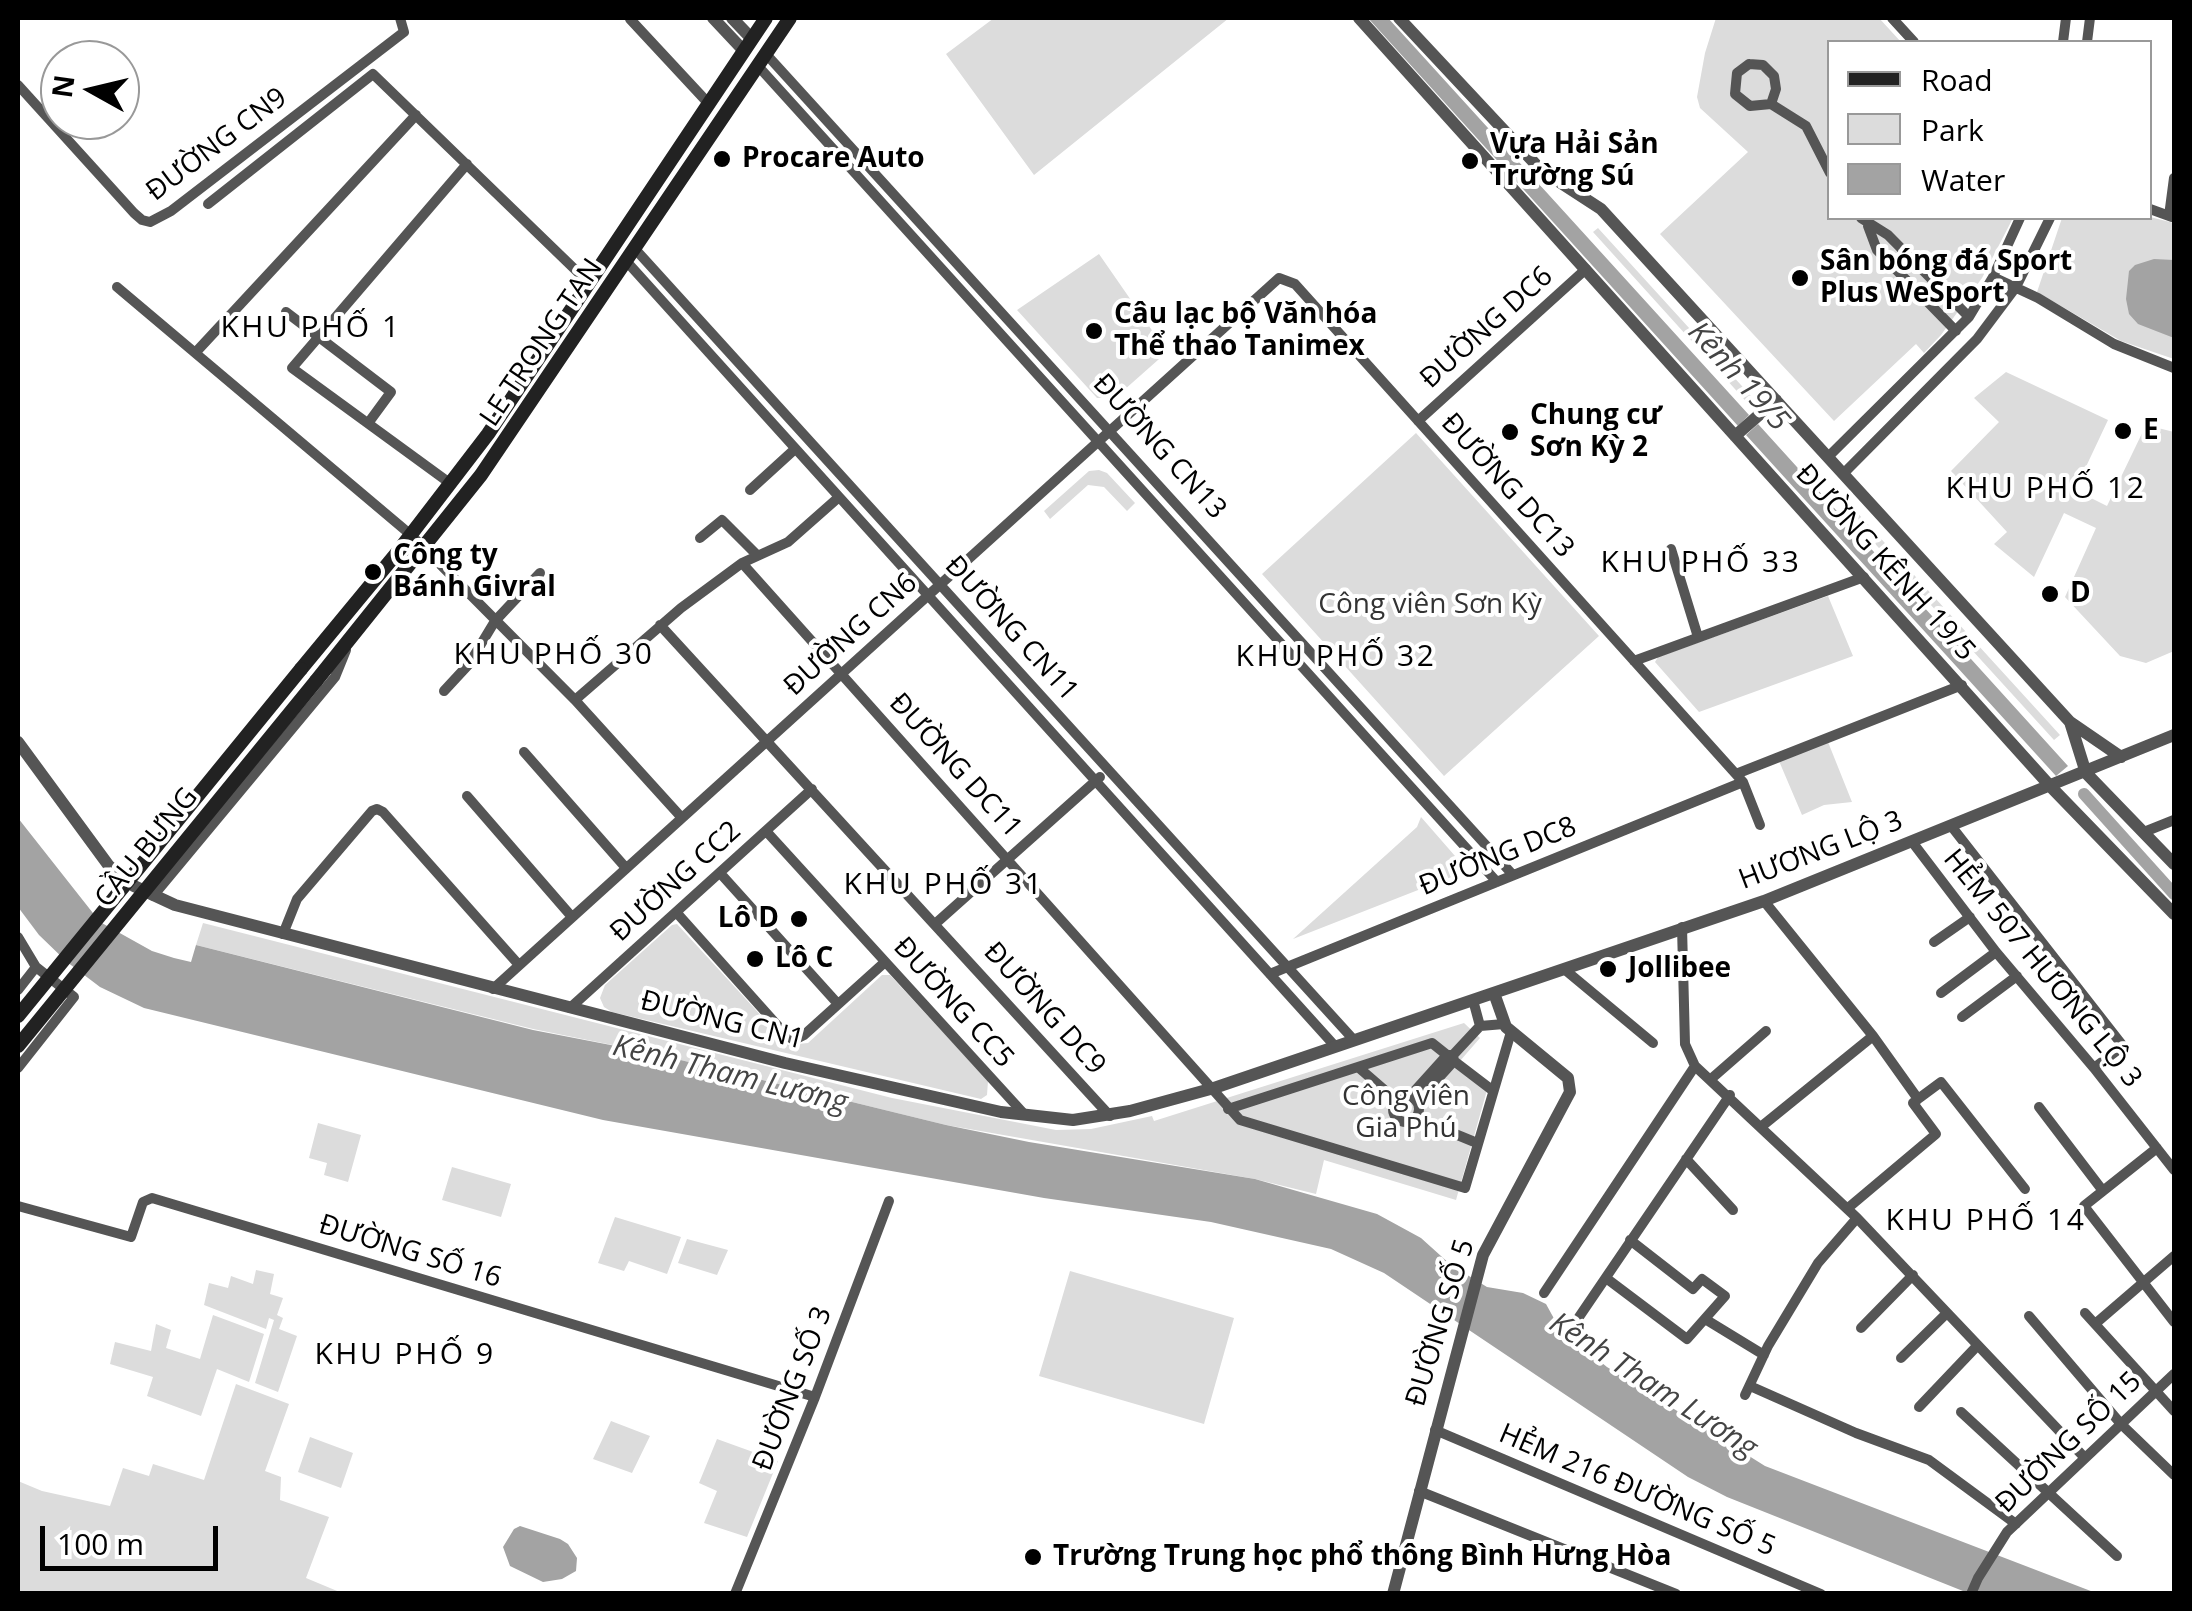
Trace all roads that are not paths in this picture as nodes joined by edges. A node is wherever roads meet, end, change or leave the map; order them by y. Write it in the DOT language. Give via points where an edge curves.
graph roads {
  1 [pos="400,18"];
  2 [pos="713,18"];
  3 [pos="732,18"];
  4 [pos="766,18"];
  5 [pos="790,18"];
  6 [pos="1359,18"];
  7 [pos="1399,18"];
  8 [pos="1892,18"];
  9 [pos="630,19"];
  10 [pos="1912,40"];
  11 [pos="748,45"];
  12 [pos="762,60"];
  13 [pos="18,85"];
  14 [pos="709,104"];
  15 [pos="1771,104"];
  16 [pos="416,115"];
  17 [pos="467,164"];
  18 [pos="1827,167"];
  19 [pos="2174,178"];
  20 [pos="208,204"];
  21 [pos="907,208"];
  22 [pos="2172,216"];
  23 [pos="896,218"];
  24 [pos="2019,220"];
  25 [pos="2049,220"];
  26 [pos="1864,221"];
  27 [pos="631,256"];
  28 [pos="1586,270"];
  29 [pos="1993,276"];
  30 [pos="1285,278"];
  31 [pos="590,284"];
  32 [pos="116,287"];
  33 [pos="2016,288"];
  34 [pos="286,312"];
  35 [pos="1969,316"];
  36 [pos="1956,332"];
  37 [pos="320,337"];
  38 [pos="196,352"];
  39 [pos="2174,368"];
  40 [pos="1776,400"];
  41 [pos="1418,420"];
  42 [pos="369,422"];
  43 [pos="1110,430"];
  44 [pos="1738,433"];
  45 [pos="1098,441"];
  46 [pos="795,449"];
  47 [pos="1828,457"];
  48 [pos="1843,474"];
  49 [pos="451,484"];
  50 [pos="750,490"];
  51 [pos="838,498"];
  52 [pos="411,535"];
  53 [pos="700,538"];
  54 [pos="1671,548"];
  55 [pos="423,550"];
  56 [pos="758,555"];
  57 [pos="742,563"];
  58 [pos="540,572"];
  59 [pos="1864,578"];
  60 [pos="940,584"];
  61 [pos="928,596"];
  62 [pos="495,621"];
  63 [pos="660,624"];
  64 [pos="1698,637"];
  65 [pos="350,640"];
  66 [pos="1634,660"];
  67 [pos="301,668"];
  68 [pos="842,674"];
  69 [pos="316,681"];
  70 [pos="1962,685"];
  71 [pos="444,691"];
  72 [pos="575,700"];
  73 [pos="2070,722"];
  74 [pos="2174,735"];
  75 [pos="768,740"];
  76 [pos="18,742"];
  77 [pos="524,752"];
  78 [pos="2121,757"];
  79 [pos="1108,770"];
  80 [pos="2082,774"];
  81 [pos="1739,778"];
  82 [pos="1096,781"];
  83 [pos="2057,785"];
  84 [pos="812,789"];
  85 [pos="467,796"];
  86 [pos="682,818"];
  87 [pos="2174,820"];
  88 [pos="1760,826"];
  89 [pos="1952,827"];
  90 [pos="766,831"];
  91 [pos="2144,832"];
  92 [pos="1913,843"];
  93 [pos="1008,859"];
  94 [pos="2174,864"];
  95 [pos="626,868"];
  96 [pos="720,873"];
  97 [pos="1513,875"];
  98 [pos="1497,882"];
  99 [pos="152,896"];
  100 [pos="1764,900"];
  101 [pos="676,912"];
  102 [pos="2174,914"];
  103 [pos="572,917"];
  104 [pos="1970,917"];
  105 [pos="935,924"];
  106 [pos="1682,927"];
  107 [pos="283,934"];
  108 [pos="18,936"];
  109 [pos="1934,942"];
  110 [pos="1996,952"];
  111 [pos="885,962"];
  112 [pos="520,965"];
  113 [pos="36,966"];
  114 [pos="1287,967"];
  115 [pos="1564,970"];
  116 [pos="1270,974"];
  117 [pos="2017,976"];
  118 [pos="493,989"];
  119 [pos="18,990"];
  120 [pos="1494,993"];
  121 [pos="1942,993"];
  122 [pos="1476,999"];
  123 [pos="838,1004"];
  124 [pos="570,1008"];
  125 [pos="18,1016"];
  126 [pos="1962,1017"];
  127 [pos="1480,1026"];
  128 [pos="1508,1028"];
  129 [pos="1766,1031"];
  130 [pos="1874,1036"];
  131 [pos="1353,1039"];
  132 [pos="1653,1043"];
  133 [pos="1334,1045"];
  134 [pos="18,1046"];
  135 [pos="1451,1057"];
  136 [pos="1695,1066"];
  137 [pos="1358,1067"];
  138 [pos="18,1068"];
  139 [pos="2094,1068"];
  140 [pos="1710,1079"];
  141 [pos="1214,1088"];
  142 [pos="1492,1090"];
  143 [pos="1730,1095"];
  144 [pos="1918,1098"];
  145 [pos="1414,1099"];
  146 [pos="1396,1100"];
  147 [pos="2039,1107"];
  148 [pos="1228,1109"];
  149 [pos="1110,1116"];
  150 [pos="1026,1117"];
  151 [pos="1416,1118"];
  152 [pos="1762,1126"];
  153 [pos="1477,1143"];
  154 [pos="2156,1148"];
  155 [pos="1686,1159"];
  156 [pos="2174,1170"];
  157 [pos="2025,1189"];
  158 [pos="2103,1192"];
  159 [pos="889,1201"];
  160 [pos="18,1206"];
  161 [pos="1848,1208"];
  162 [pos="1733,1210"];
  163 [pos="1857,1218"];
  164 [pos="1630,1240"];
  165 [pos="2174,1256"];
  166 [pos="1913,1276"];
  167 [pos="1606,1278"];
  168 [pos="2146,1282"];
  169 [pos="1544,1293"];
  170 [pos="1947,1313"];
  171 [pos="2085,1313"];
  172 [pos="2029,1316"];
  173 [pos="1579,1317"];
  174 [pos="1705,1319"];
  175 [pos="2174,1322"];
  176 [pos="2095,1324"];
  177 [pos="1860,1328"];
  178 [pos="1977,1346"];
  179 [pos="1764,1355"];
  180 [pos="1901,1358"];
  181 [pos="2174,1374"];
  182 [pos="2156,1391"];
  183 [pos="815,1397"];
  184 [pos="1919,1407"];
  185 [pos="2174,1411"];
  186 [pos="1960,1412"];
  187 [pos="2121,1424"];
  188 [pos="1435,1430"];
  189 [pos="2085,1458"];
  190 [pos="2174,1475"];
  191 [pos="1419,1492"];
  192 [pos="2050,1492"];
  193 [pos="2016,1524"];
  194 [pos="2117,1556"];
  195 [pos="1646,1588"];
  196 [pos="735,1594"];
  197 [pos="1394,1594"];
  198 [pos="1676,1594"];
  199 [pos="1820,1594"];
  200 [pos="1971,1594"];
  1 -- 13 [label="street, ĐƯỜNG CN9" via="404,32 150,222 134,213"];
  2 -- 11 [label="street"];
  3 -- 11 [label="street"];
  4 -- 11 [label="main road, LE TRONG TAN"];
  5 -- 12 [label="main road, LE TRONG TAN"];
  6 -- 28 [label="street, ĐƯỜNG KÊNH 19/5"];
  7 -- 40 [label="street, ĐƯỜNG KÊNH 19/5" via="1541,170 1601,209"];
  8 -- 10 [label="street"];
  9 -- 14 [label="street"];
  11 -- 12 [label="main road"];
  11 -- 14 [label="main road, LE TRONG TAN"];
  12 -- 21 [label="street, ĐƯỜNG CN13"];
  12 -- 23 [label="street, ĐƯỜNG CN13"];
  12 -- 27 [label="main road, LE TRONG TAN"];
  14 -- 31 [label="main road, LE TRONG TAN"];
  15 -- 15 [label="street" via="1776,83 1769,70 1756,64 1742,68 1734,80 1738,100"];
  15 -- 18 [label="street" via="1806,126"];
  16 -- 17 [label="street"];
  16 -- 20 [label="street" via="373,74"];
  16 -- 38 [label="street"];
  17 -- 31 [label="street"];
  17 -- 37 [label="street"];
  19 -- 22 [label="street"];
  21 -- 23 [label="street"];
  21 -- 43 [label="street, ĐƯỜNG CN13"];
  23 -- 45 [label="street, ĐƯỜNG CN13"];
  24 -- 29 [label="street"];
  25 -- 33 [label="street"];
  26 -- 35 [label="street" via="1888,234"];
  26 -- 36 [label="street" via="1877,250"];
  27 -- 46 [label="street, ĐƯỜNG CN11"];
  27 -- 55 [label="main road, LE TRONG TAN"];
  27 -- 60 [label="street, ĐƯỜNG CN11"];
  28 -- 41 [label="street, ĐƯỜNG DC6"];
  28 -- 44 [label="street, ĐƯỜNG KÊNH 19/5"];
  29 -- 33 [label="street"];
  29 -- 35 [label="street"];
  30 -- 41 [label="street, ĐƯỜNG DC13"];
  30 -- 43 [label="street, ĐƯỜNG CN6" via="1274,280"];
  31 -- 49 [label="main road, LE TRONG TAN"];
  32 -- 38 [label="street"];
  33 -- 39 [label="street" via="2114,344"];
  33 -- 48 [label="street" via="1978,338"];
  34 -- 37 [label="street"];
  35 -- 36 [label="street"];
  36 -- 47 [label="street"];
  37 -- 42 [label="street" via="391,392"];
  37 -- 42 [label="street" via="292,368"];
  38 -- 52 [label="street"];
  40 -- 44 [label="street"];
  40 -- 47 [label="street, ĐƯỜNG KÊNH 19/5"];
  41 -- 66 [label="street, ĐƯỜNG DC13"];
  42 -- 49 [label="street"];
  43 -- 45 [label="street, ĐƯỜNG CN6"];
  43 -- 97 [label="street, ĐƯỜNG CN13"];
  44 -- 59 [label="street, ĐƯỜNG KÊNH 19/5"];
  45 -- 60 [label="street, ĐƯỜNG CN6"];
  45 -- 98 [label="street, ĐƯỜNG CN13"];
  46 -- 50 [label="street"];
  46 -- 51 [label="street, ĐƯỜNG CN11"];
  47 -- 48 [label="street, ĐƯỜNG KÊNH 19/5"];
  48 -- 73 [label="street, ĐƯỜNG KÊNH 19/5"];
  49 -- 52 [label="main road, LE TRONG TAN"];
  51 -- 56 [label="street" via="788,542"];
  51 -- 61 [label="street, ĐƯỜNG CN11"];
  52 -- 55 [label="street"];
  52 -- 67 [label="main road, LE TRONG TAN"];
  53 -- 56 [label="street" via="722,520"];
  54 -- 64 [label="street"];
  55 -- 62 [label="street"];
  55 -- 65 [label="main road, LE TRONG TAN"];
  56 -- 57 [label="street"];
  57 -- 63 [label="street"];
  57 -- 68 [label="street, ĐƯỜNG DC11"];
  58 -- 62 [label="street"];
  59 -- 64 [label="street"];
  59 -- 70 [label="street, ĐƯỜNG KÊNH 19/5"];
  60 -- 61 [label="street, ĐƯỜNG CN6"];
  60 -- 79 [label="street, ĐƯỜNG CN11"];
  61 -- 68 [label="street, ĐƯỜNG CN6"];
  61 -- 82 [label="street, ĐƯỜNG CN11"];
  62 -- 71 [label="street" via="470,664"];
  62 -- 72 [label="street"];
  63 -- 72 [label="street"];
  63 -- 75 [label="street, ĐƯỜNG DC9"];
  64 -- 66 [label="street"];
  65 -- 69 [label="main road, LE TRONG TAN"];
  65 -- 99 [label="street" via="334,677"];
  66 -- 81 [label="street, ĐƯỜNG DC13"];
  67 -- 125 [label="main road, CẦU BƯNG, bridge"];
  68 -- 75 [label="street, ĐƯỜNG CN6"];
  68 -- 93 [label="street, ĐƯỜNG DC11"];
  69 -- 134 [label="main road, CẦU BƯNG, bridge"];
  70 -- 81 [label="street, ĐƯỜNG DC8"];
  70 -- 83 [label="street, ĐƯỜNG KÊNH 19/5"];
  72 -- 86 [label="street"];
  73 -- 78 [label="street, ĐƯỜNG KÊNH 19/5"];
  73 -- 80 [label="street, ĐƯỜNG KÊNH 19/5"];
  74 -- 78 [label="street, HƯƠNG LỘ 3"];
  75 -- 84 [label="street, ĐƯỜNG DC9"];
  75 -- 86 [label="street, ĐƯỜNG CN6"];
  76 -- 99 [label="street, ĐƯỜNG CN1" via="103,859"];
  77 -- 95 [label="street"];
  78 -- 80 [label="street, HƯƠNG LỘ 3"];
  79 -- 82 [label="street"];
  79 -- 114 [label="street, ĐƯỜNG CN11"];
  80 -- 83 [label="street, HƯƠNG LỘ 3"];
  80 -- 91 [label="street"];
  81 -- 88 [label="street, ĐƯỜNG DC13"];
  81 -- 97 [label="street, ĐƯỜNG DC8"];
  82 -- 93 [label="street"];
  82 -- 116 [label="street, ĐƯỜNG CN11"];
  83 -- 89 [label="street, HƯƠNG LỘ 3"];
  83 -- 102 [label="street, ĐƯỜNG KÊNH 19/5"];
  84 -- 90 [label="street, ĐƯỜNG CC2"];
  84 -- 105 [label="street, ĐƯỜNG DC9"];
  85 -- 103 [label="street"];
  86 -- 95 [label="street, ĐƯỜNG CN6"];
  87 -- 91 [label="street"];
  89 -- 92 [label="street, HƯƠNG LỘ 3"];
  89 -- 139 [label="street" via="2123,1046"];
  90 -- 96 [label="street, ĐƯỜNG CC2"];
  90 -- 111 [label="street, ĐƯỜNG CC5"];
  91 -- 94 [label="street"];
  92 -- 100 [label="street, HƯƠNG LỘ 3"];
  92 -- 104 [label="street, HẺM 507 HƯƠNG LỘ 3"];
  93 -- 105 [label="street"];
  93 -- 141 [label="street, ĐƯỜNG DC11"];
  95 -- 103 [label="street, ĐƯỜNG CN6"];
  96 -- 101 [label="street, ĐƯỜNG CC2"];
  96 -- 123 [label="street"];
  97 -- 98 [label="street, ĐƯỜNG DC8"];
  98 -- 114 [label="street, ĐƯỜNG DC8"];
  99 -- 107 [label="street, ĐƯỜNG CN1"];
  100 -- 106 [label="street, HƯƠNG LỘ 3"];
  100 -- 130 [label="street"];
  101 -- 123 [label="street" via="790,1038 804,1035"];
  101 -- 124 [label="street, ĐƯỜNG CC2"];
  103 -- 112 [label="street, ĐƯỜNG CN6"];
  104 -- 109 [label="street"];
  104 -- 110 [label="street, HẺM 507 HƯƠNG LỘ 3"];
  105 -- 149 [label="street, ĐƯỜNG DC9"];
  106 -- 115 [label="street, HƯƠNG LỘ 3"];
  106 -- 136 [label="street" via="1685,1044"];
  107 -- 112 [label="street" via="297,899 376,809"];
  107 -- 118 [label="street, ĐƯỜNG CN1"];
  108 -- 113 [label="street"];
  110 -- 117 [label="street, HẺM 507 HƯƠNG LỘ 3"];
  110 -- 121 [label="street"];
  111 -- 123 [label="street"];
  111 -- 150 [label="street, ĐƯỜNG CC5"];
  112 -- 118 [label="street, ĐƯỜNG CN6"];
  113 -- 119 [label="street"];
  113 -- 138 [label="street" via="74,997"];
  114 -- 116 [label="street, ĐƯỜNG DC8"];
  114 -- 131 [label="street, ĐƯỜNG CN11"];
  115 -- 120 [label="street, HƯƠNG LỘ 3"];
  115 -- 132 [label="street"];
  116 -- 133 [label="street, ĐƯỜNG CN11"];
  117 -- 126 [label="street"];
  117 -- 139 [label="street, HẺM 507 HƯƠNG LỘ 3"];
  118 -- 124 [label="street, ĐƯỜNG CN1"];
  120 -- 122 [label="street, HƯƠNG LỘ 3"];
  120 -- 128 [label="street"];
  122 -- 127 [label="street"];
  122 -- 131 [label="street, ĐƯỜNG CN1"];
  124 -- 150 [label="street, ĐƯỜNG CN1"];
  127 -- 128 [label="street"];
  127 -- 135 [label="street"];
  128 -- 142 [label="street"];
  128 -- 188 [label="street, ĐƯỜNG SỐ 5" via="1568,1078 1570,1092 1483,1255"];
  129 -- 140 [label="street"];
  130 -- 144 [label="street"];
  130 -- 152 [label="street"];
  131 -- 133 [label="street, ĐƯỜNG CN1"];
  133 -- 141 [label="street, ĐƯỜNG CN1"];
  135 -- 137 [label="street" via="1432,1043"];
  135 -- 142 [label="street"];
  135 -- 145 [label="street"];
  136 -- 140 [label="street"];
  136 -- 169 [label="street"];
  137 -- 146 [label="street"];
  137 -- 148 [label="street"];
  139 -- 154 [label="street, HẺM 507 HƯƠNG LỘ 3"];
  140 -- 143 [label="street"];
  141 -- 148 [label="street, ĐƯỜNG DC11"];
  141 -- 149 [label="street, ĐƯỜNG CN1"];
  142 -- 153 [label="street"];
  143 -- 152 [label="street"];
  143 -- 155 [label="street"];
  144 -- 157 [label="street" via="1941,1082"];
  144 -- 161 [label="street" via="1913,1104 1936,1134"];
  145 -- 146 [label="street"];
  145 -- 151 [label="street" via="1420,1108"];
  146 -- 151 [label="street" via="1396,1118"];
  147 -- 158 [label="street"];
  148 -- 153 [label="street" via="1249,1125 1465,1188"];
  149 -- 150 [label="street, ĐƯỜNG CN1"];
  151 -- 153 [label="street"];
  152 -- 161 [label="street"];
  154 -- 156 [label="street, HẺM 507 HƯƠNG LỘ 3"];
  154 -- 158 [label="street"];
  155 -- 162 [label="street"];
  155 -- 164 [label="street"];
  158 -- 168 [label="street" via="2084,1206"];
  159 -- 183 [label="street, ĐƯỜNG SỐ 3"];
  160 -- 183 [label="street, ĐƯỜNG SỐ 16" via="131,1237 143,1202 152,1198"];
  161 -- 163 [label="street"];
  163 -- 166 [label="street"];
  163 -- 179 [label="street" via="1818,1263"];
  164 -- 167 [label="street"];
  164 -- 174 [label="street" via="1693,1288 1702,1279 1725,1296"];
  165 -- 168 [label="street"];
  166 -- 170 [label="street"];
  166 -- 177 [label="street"];
  167 -- 173 [label="street"];
  167 -- 174 [label="street" via="1688,1339"];
  168 -- 175 [label="street"];
  168 -- 176 [label="street"];
  170 -- 178 [label="street"];
  170 -- 180 [label="street"];
  171 -- 176 [label="street"];
  172 -- 187 [label="street"];
  174 -- 179 [label="street"];
  176 -- 182 [label="street"];
  178 -- 184 [label="street"];
  178 -- 189 [label="street"];
  179 -- 193 [label="street" via="1748,1391 1929,1460"];
  181 -- 182 [label="street, ĐƯỜNG SỐ 15"];
  182 -- 185 [label="street"];
  182 -- 187 [label="street, ĐƯỜNG SỐ 15"];
  183 -- 196 [label="street, ĐƯỜNG SỐ 3"];
  186 -- 192 [label="street"];
  187 -- 189 [label="street, ĐƯỜNG SỐ 15"];
  187 -- 190 [label="street"];
  188 -- 191 [label="street, ĐƯỜNG SỐ 5"];
  188 -- 199 [label="street, HẺM 216 ĐƯỜNG SỐ 5"];
  189 -- 192 [label="street, ĐƯỜNG SỐ 15"];
  191 -- 195 [label="street"];
  191 -- 197 [label="street, ĐƯỜNG SỐ 5"];
  192 -- 193 [label="street, ĐƯỜNG SỐ 15"];
  192 -- 194 [label="street"];
  193 -- 200 [label="street, ĐƯỜNG SỐ 15"];
  195 -- 198 [label="street"];
}
